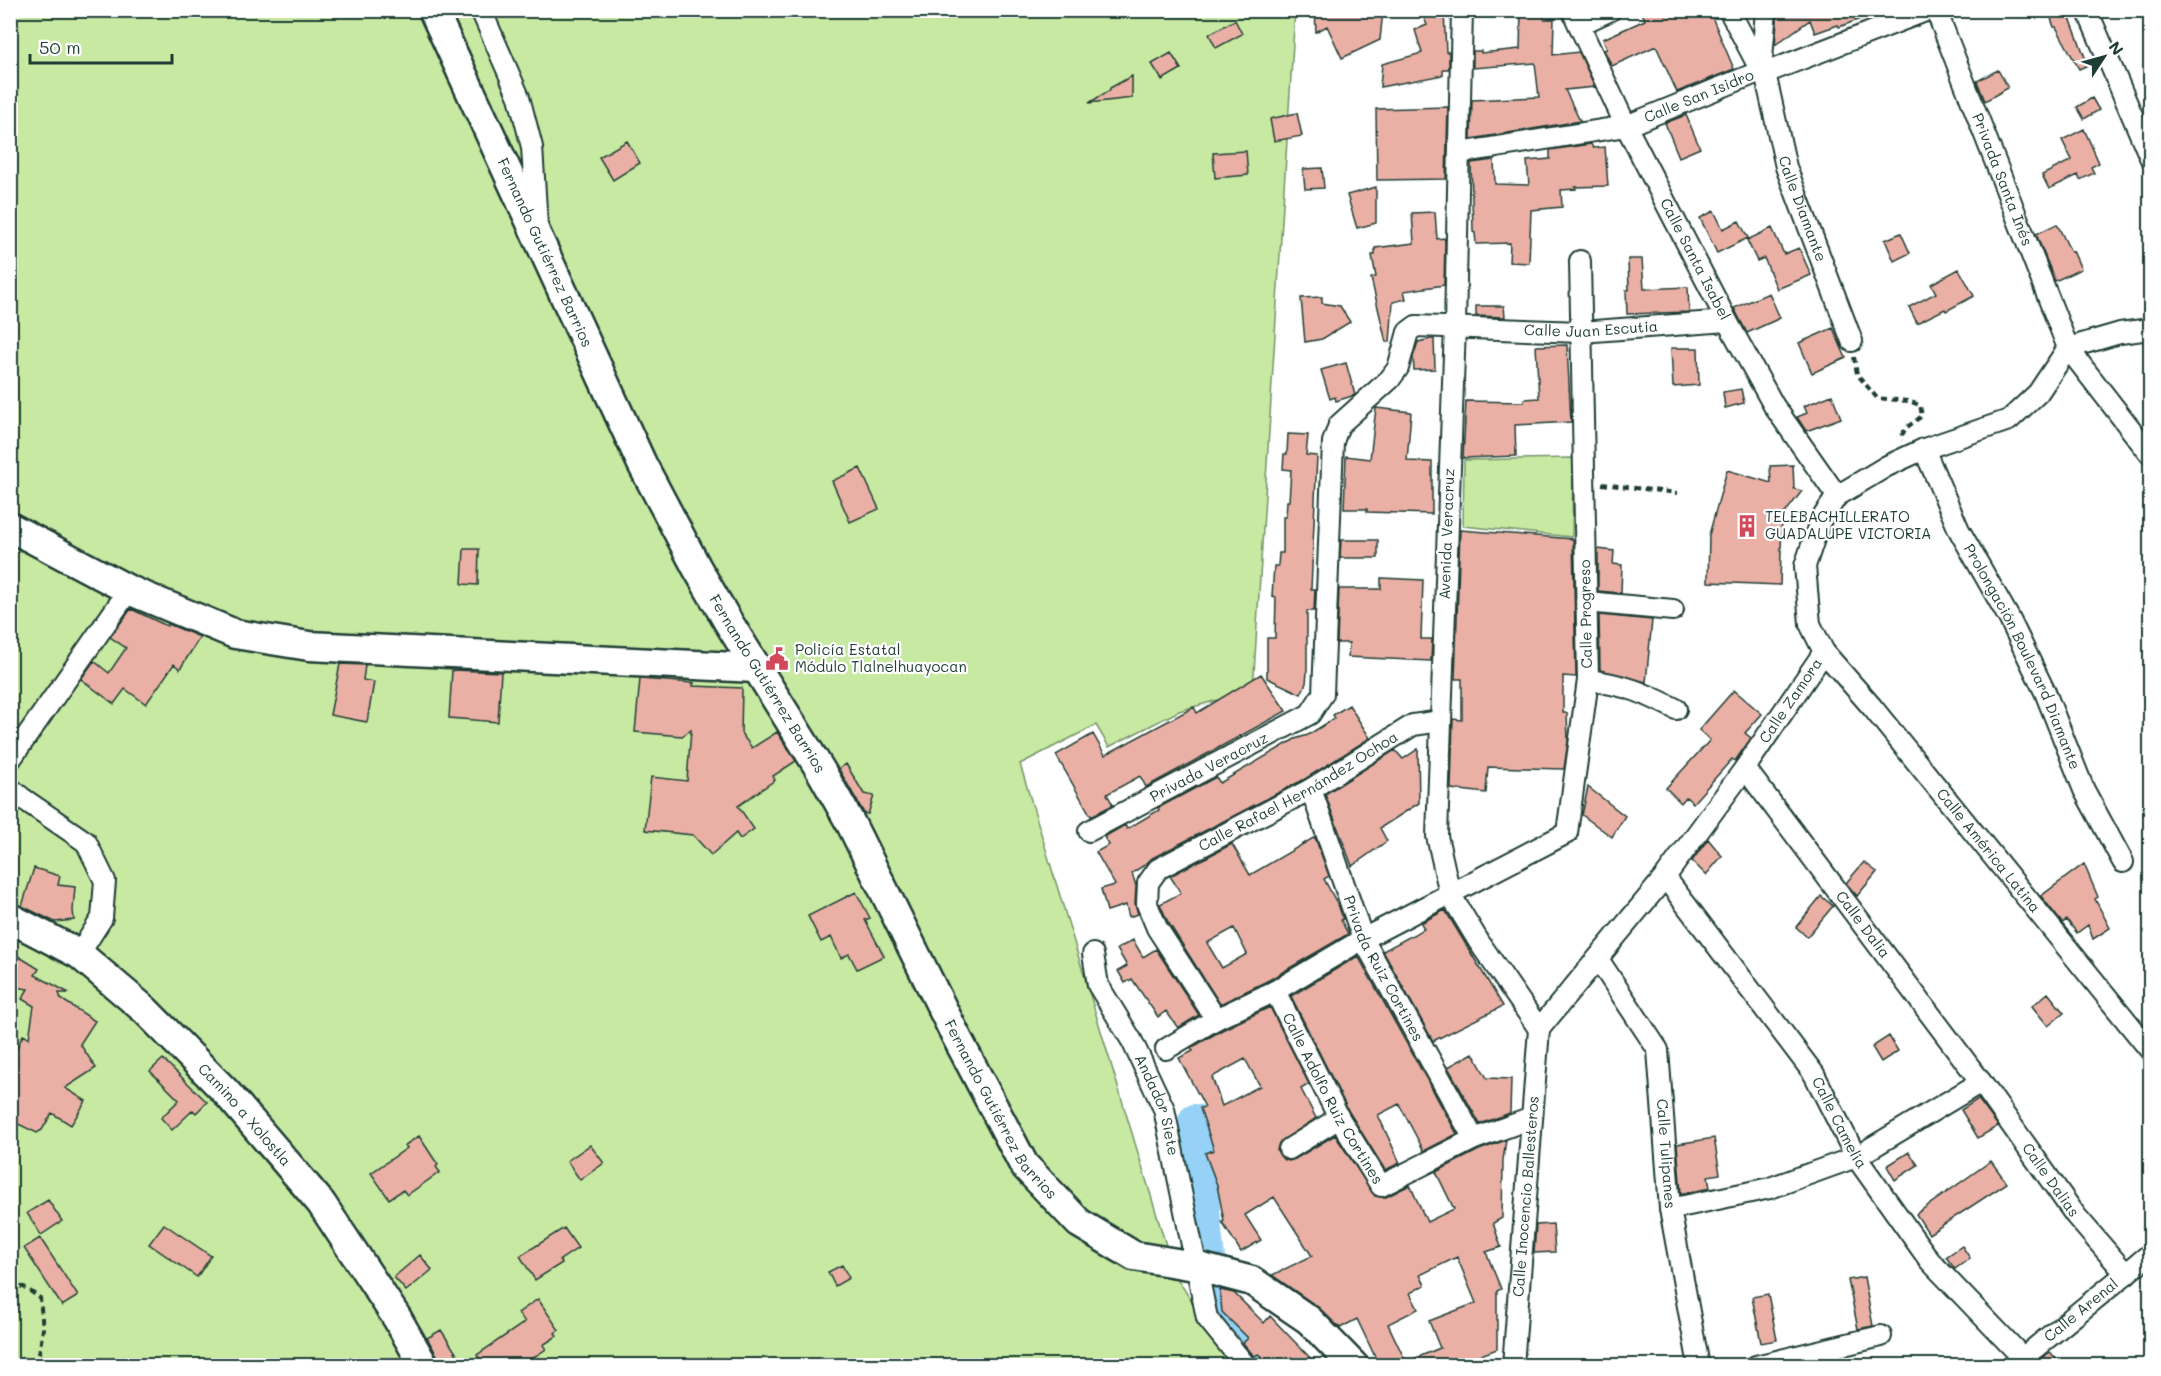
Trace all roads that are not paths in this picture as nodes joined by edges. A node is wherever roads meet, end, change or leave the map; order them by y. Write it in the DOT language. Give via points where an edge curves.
graph roads {
  1 [pos="433,10"];
  2 [pos="481,10"];
  3 [pos="1462,10"];
  4 [pos="1611,10"];
  5 [pos="1729,10"];
  6 [pos="1766,10"];
  7 [pos="1928,10"];
  8 [pos="1936,10"];
  9 [pos="2087,10"];
  10 [pos="1575,18"];
  11 [pos="1763,72"];
  12 [pos="1626,126"];
  13 [pos="1459,153"];
  14 [pos="2151,157"];
  15 [pos="538,233"];
  16 [pos="1580,261"];
  17 [pos="1727,321"];
  18 [pos="1455,326"];
  19 [pos="2151,329"];
  20 [pos="1581,332"];
  21 [pos="1852,341"];
  22 [pos="2068,348"];
  23 [pos="1924,449"];
  24 [pos="2151,454"];
  25 [pos="1837,496"];
  26 [pos="10,527"];
  27 [pos="129,590"];
  28 [pos="1586,602"];
  29 [pos="1673,610"];
  30 [pos="1824,652"];
  31 [pos="756,668"];
  32 [pos="1588,680"];
  33 [pos="1323,694"];
  34 [pos="1676,710"];
  35 [pos="1441,721"];
  36 [pos="10,760"];
  37 [pos="1745,768"];
  38 [pos="10,788"];
  39 [pos="1311,789"];
  40 [pos="1089,831"];
  41 [pos="2123,862"];
  42 [pos="1665,877"];
  43 [pos="1450,894"];
  44 [pos="10,918"];
  45 [pos="1363,939"];
  46 [pos="79,954"];
  47 [pos="1093,954"];
  48 [pos="1598,958"];
  49 [pos="1275,991"];
  50 [pos="1216,1020"];
  51 [pos="1539,1029"];
  52 [pos="1166,1049"];
  53 [pos="2151,1050"];
  54 [pos="1981,1082"];
  55 [pos="1339,1118"];
  56 [pos="1532,1118"];
  57 [pos="1474,1139"];
  58 [pos="1289,1149"];
  59 [pos="1856,1157"];
  60 [pos="1670,1209"];
  61 [pos="2151,1254"];
  62 [pos="1212,1271"];
  63 [pos="2126,1274"];
  64 [pos="1881,1336"];
  65 [pos="2018,1362"];
  66 [pos="424,1365"];
  67 [pos="1246,1365"];
  68 [pos="1354,1365"];
  69 [pos="1513,1365"];
  70 [pos="1699,1365"];
  71 [pos="1756,1365"];
  1 -- 15 [label="main road, Fernando Gutiérrez Barrios"];
  2 -- 15 [label="street" via="519,97 532,147"];
  3 -- 13 [label="street, Avenida Veracruz"];
  4 -- 10 [label="street"];
  5 -- 11 [label="street, Calle Diamante"];
  6 -- 11 [label="street"];
  7 -- 11 [label="street, Calle San Isidro"];
  8 -- 22 [label="street, Privada Santa Inés"];
  9 -- 14 [label="street"];
  10 -- 12 [label="street, Calle Santa Isabel"];
  11 -- 12 [label="street, Calle San Isidro"];
  11 -- 21 [label="street, Calle Diamante" via="1786,167"];
  12 -- 13 [label="street, Calle San Isidro"];
  12 -- 17 [label="street, Calle Santa Isabel"];
  13 -- 18 [label="street, Avenida Veracruz"];
  15 -- 31 [label="main road, Fernando Gutiérrez Barrios" via="642,464"];
  16 -- 20 [label="street, Calle Progreso"];
  17 -- 20 [label="street, Calle Juan Escutia"];
  17 -- 25 [label="street, Calle Santa Isabel" via="1774,406"];
  18 -- 20 [label="street, Calle Juan Escutia"];
  18 -- 33 [label="street, Calle Juan Escutia" via="1411,329 1398,368 1390,379 1339,425 1333,442"];
  18 -- 35 [label="street, Avenida Veracruz"];
  19 -- 22 [label="street" via="2120,333"];
  20 -- 28 [label="street, Calle Progreso"];
  22 -- 23 [label="street, Calle Zamora" via="2038,393 2009,420"];
  22 -- 24 [label="street, Privada Santa Inés"];
  23 -- 25 [label="street, Calle Zamora"];
  23 -- 41 [label="street, Prolongación Boulevard Diamante" via="1959,530 2009,618 2044,692 2084,790"];
  25 -- 30 [label="street, Calle Zamora" via="1820,521 1805,566 1810,624"];
  26 -- 27 [label="main road"];
  27 -- 31 [label="main road" via="235,634 309,646"];
  27 -- 36 [label="street"];
  28 -- 29 [label="street"];
  28 -- 32 [label="street, Calle Progreso"];
  30 -- 37 [label="street, Calle Zamora"];
  30 -- 53 [label="street, Calle América Latina"];
  31 -- 62 [label="main road, Fernando Gutiérrez Barrios" via="851,825 1024,1165 1079,1223 1134,1256"];
  32 -- 34 [label="street" via="1642,691"];
  32 -- 43 [label="street, Calle Progreso" via="1567,833"];
  33 -- 40 [label="street, Privada Veracruz" via="1310,714"];
  35 -- 39 [label="street, Calle Rafael Hernández Ochoa" via="1413,725"];
  35 -- 43 [label="street, Avenida Veracruz" via="1437,836"];
  37 -- 42 [label="street, Calle Zamora"];
  37 -- 54 [label="street, Calle Dalia"];
  38 -- 46 [label="street" via="86,842 105,881 102,918"];
  39 -- 45 [label="street, Privada Ruiz Cortines"];
  39 -- 50 [label="street, Calle Rafael Hernández Ochoa" via="1158,869 1148,883 1147,904 1157,927"];
  42 -- 48 [label="street, Calle Zamora"];
  42 -- 59 [label="street, Calle Camelia" via="1814,1074"];
  43 -- 45 [label="street"];
  43 -- 51 [label="street, Avenida Veracruz"];
  44 -- 46 [label="main road, Camino a Xolostla"];
  45 -- 49 [label="street"];
  45 -- 57 [label="street, Privada Ruiz Cortines"];
  46 -- 66 [label="main road, Camino a Xolostla" via="145,1010 194,1059 321,1203"];
  47 -- 62 [label="street, Andador Siete" via="1098,985 1132,1041 1164,1109"];
  48 -- 51 [label="street, Calle Zamora"];
  48 -- 60 [label="street, Calle Tulipanes" via="1658,1050"];
  49 -- 50 [label="street"];
  49 -- 55 [label="street, Calle Adolfo Ruiz Cortines"];
  50 -- 52 [label="street"];
  51 -- 56 [label="street, Calle Inocencio Ballesteros"];
  54 -- 59 [label="street"];
  54 -- 63 [label="street, Calle Dalias" via="2076,1216"];
  55 -- 57 [label="street, Calle Adolfo Ruiz Cortines" via="1382,1186"];
  55 -- 58 [label="street"];
  56 -- 57 [label="street, Calle Adolfo Ruiz Cortines"];
  56 -- 69 [label="street, Calle Inocencio Ballesteros"];
  59 -- 60 [label="street" via="1770,1188"];
  59 -- 65 [label="street, Calle Camelia" via="1930,1261"];
  60 -- 70 [label="street, Calle Tulipanes"];
  61 -- 63 [label="street, Calle Arenal"];
  62 -- 67 [label="street, Andador Siete" via="1207,1318"];
  62 -- 68 [label="main road, Fernando Gutiérrez Barrios" via="1252,1281 1309,1320"];
  63 -- 65 [label="street, Calle Arenal"];
  64 -- 71 [label="street"];
}
